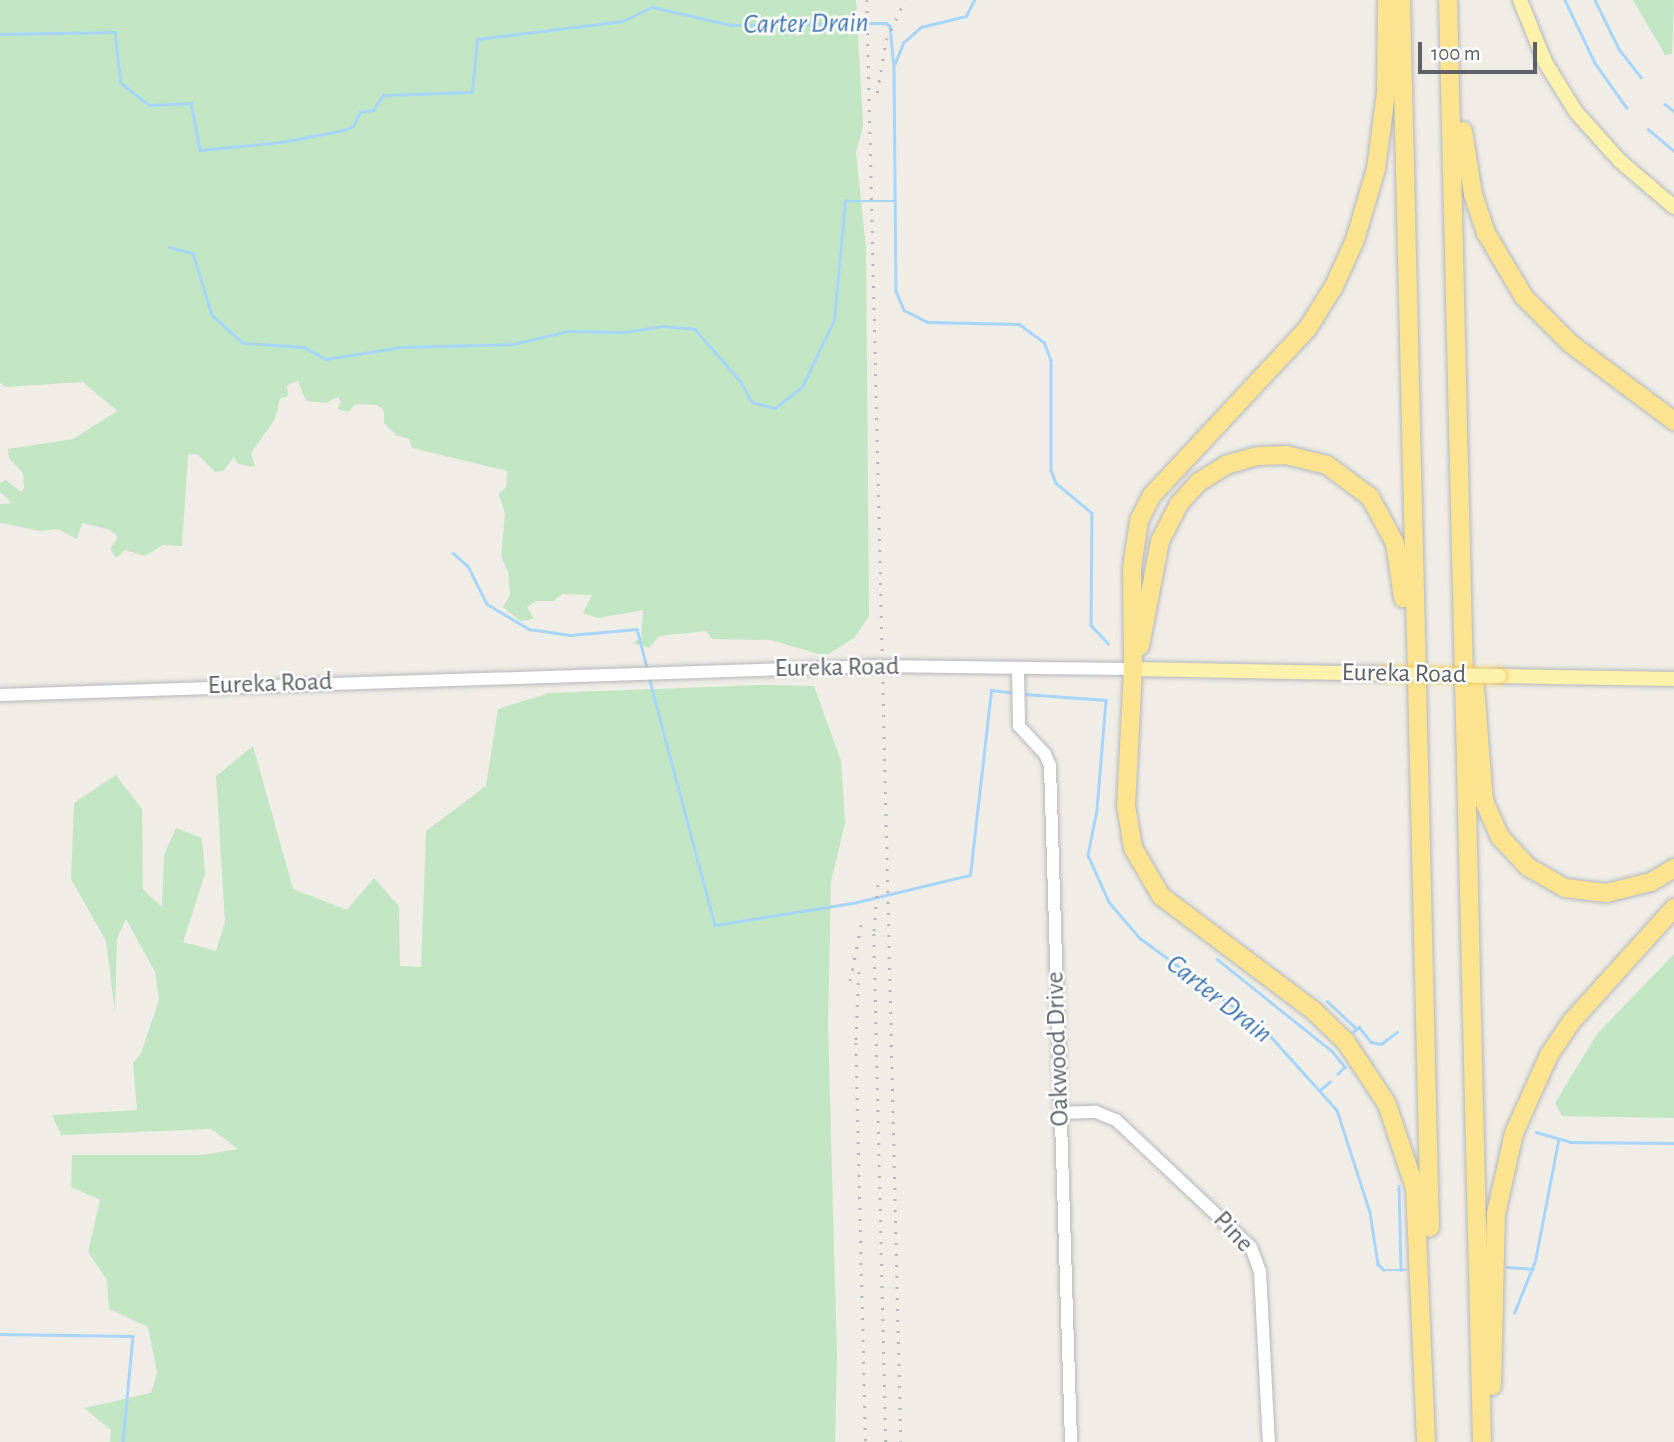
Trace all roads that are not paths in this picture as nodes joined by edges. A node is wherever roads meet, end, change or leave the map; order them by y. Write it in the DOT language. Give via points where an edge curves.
graph roads {
  1 [pos="1387,0"];
  2 [pos="1401,0"];
  3 [pos="1448,0"];
  4 [pos="1457,0"];
  5 [pos="1520,0"];
  6 [pos="1674,207"];
  7 [pos="1674,421"];
  8 [pos="1462,517"];
  9 [pos="1018,668"];
  10 [pos="1133,669"];
  11 [pos="1674,679"];
  12 [pos="0,695"];
  13 [pos="1420,834"];
  14 [pos="1674,868"];
  15 [pos="1674,908"];
  16 [pos="1060,1114"];
  17 [pos="1071,1442"];
  18 [pos="1269,1442"];
  19 [pos="1426,1442"];
  20 [pos="1434,1442"];
  21 [pos="1482,1442"];
  22 [pos="1491,1442"];
  1 -- 10 [label="highway" via="1384,128 1369,200 1355,240 1308,328 1144,508 1133,552"];
  2 -- 13 [label="highway"];
  3 -- 8 [label="highway"];
  4 -- 7 [label="highway" via="1465,154 1486,233 1506,270 1545,321"];
  5 -- 6 [label="main road" via="1545,62 1576,112 1620,161"];
  8 -- 14 [label="highway" via="1479,778 1500,837 1546,880 1584,892 1633,889"];
  8 -- 21 [label="highway"];
  9 -- 10 [label="street, Eureka Road"];
  9 -- 12 [label="street, Eureka Road" via="878,666"];
  9 -- 16 [label="street, Oakwood Drive" via="1019,726 1050,766"];
  10 -- 11 [label="main road, Eureka Road, bridge"];
  10 -- 13 [label="highway" via="1160,541 1178,504 1199,482 1226,465 1258,456 1308,459 1347,477 1384,516 1402,576"];
  10 -- 19 [label="highway" via="1126,805 1140,867 1178,911 1314,1011 1346,1042 1396,1125 1411,1168 1418,1215"];
  13 -- 20 [label="highway"];
  15 -- 22 [label="highway" via="1571,1023 1549,1055 1514,1133 1496,1214"];
  16 -- 17 [label="street, Oakwood Drive"];
  16 -- 18 [label="street, Pine" via="1097,1112 1116,1120 1255,1253"];
}
